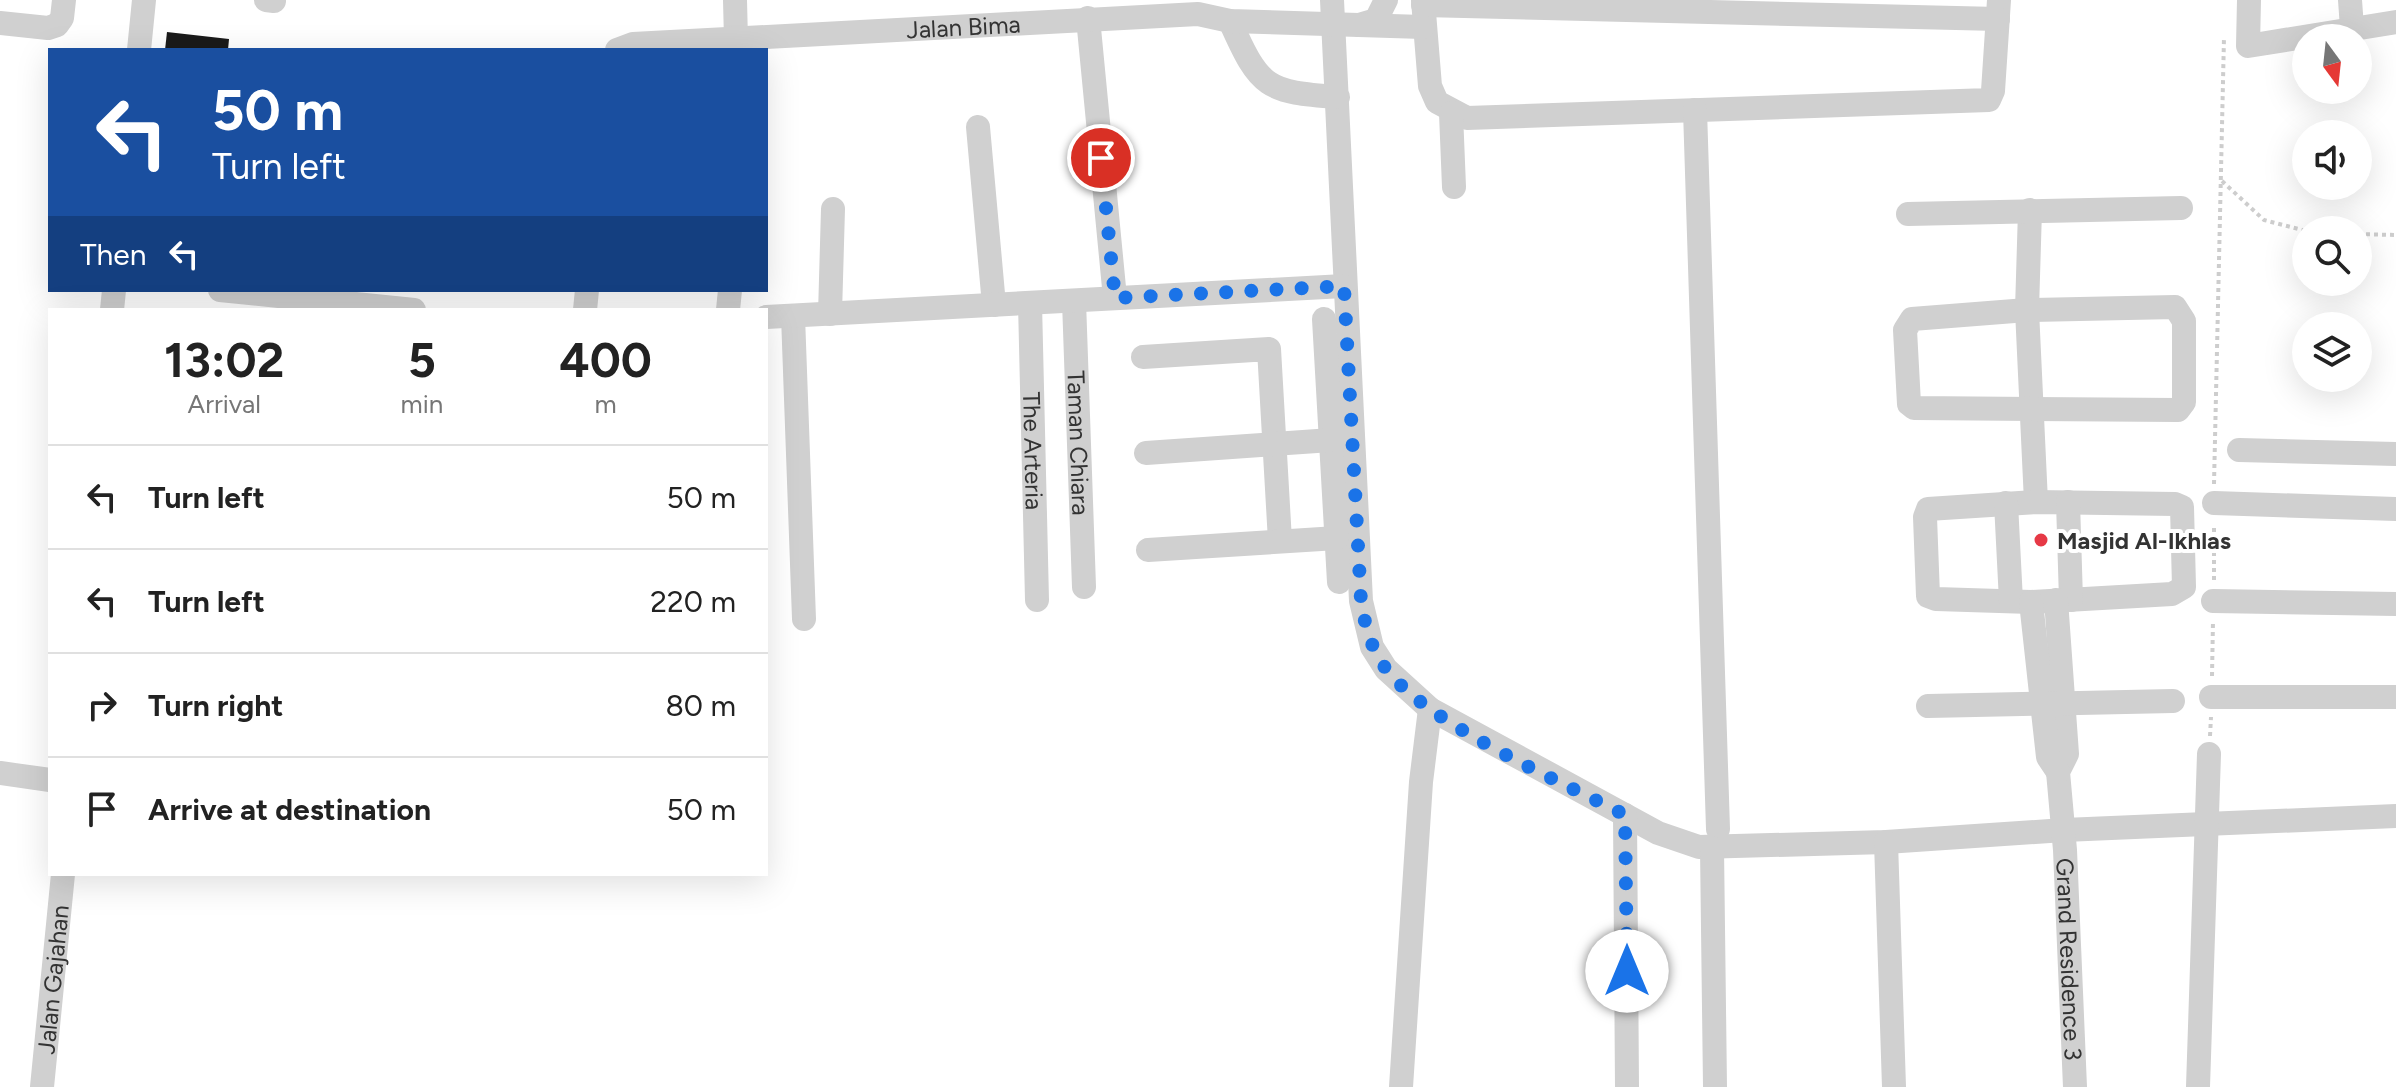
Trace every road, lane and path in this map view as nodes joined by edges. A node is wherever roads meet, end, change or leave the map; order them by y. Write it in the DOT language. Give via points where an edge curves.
graph roads {
  1 [pos="64,0"];
  2 [pos="144,0"];
  3 [pos="266,0"];
  4 [pos="735,0"];
  5 [pos="1386,0"];
  6 [pos="2249,0"];
  7 [pos="2350,0"];
  8 [pos="274,1"];
  9 [pos="1998,10"];
  10 [pos="1423,11"];
  11 [pos="1333,12"];
  12 [pos="1088,18"];
  13 [pos="1230,21"];
  14 [pos="2396,22"];
  15 [pos="0,23"];
  16 [pos="2352,24"];
  17 [pos="1358,25"];
  18 [pos="2372,25"];
  19 [pos="2292,38"];
  20 [pos="746,43"];
  21 [pos="139,48"];
  22 [pos="622,48"];
  23 [pos="2223,59"];
  24 [pos="1338,97"];
  25 [pos="1695,110"];
  26 [pos="1451,113"];
  27 [pos="978,127"];
  28 [pos="2221,180"];
  29 [pos="1454,187"];
  30 [pos="2181,208"];
  31 [pos="833,209"];
  32 [pos="2030,210"];
  33 [pos="1908,214"];
  34 [pos="2292,227"];
  35 [pos="2372,234"];
  36 [pos="2396,235"];
  37 [pos="1344,286"];
  38 [pos="230,292"];
  39 [pos="1115,298"];
  40 [pos="1074,301"];
  41 [pos="284,303"];
  42 [pos="1030,303"];
  43 [pos="994,305"];
  44 [pos="368,308"];
  45 [pos="2027,310"];
  46 [pos="830,314"];
  47 [pos="793,316"];
  48 [pos="768,317"];
  49 [pos="1324,319"];
  50 [pos="1143,357"];
  51 [pos="2031,410"];
  52 [pos="1342,439"];
  53 [pos="1275,444"];
  54 [pos="2239,450"];
  55 [pos="1146,453"];
  56 [pos="2396,454"];
  57 [pos="2036,502"];
  58 [pos="2068,502"];
  59 [pos="2006,503"];
  60 [pos="2214,503"];
  61 [pos="2396,509"];
  62 [pos="1337,538"];
  63 [pos="1280,541"];
  64 [pos="1148,550"];
  65 [pos="1339,582"];
  66 [pos="1084,587"];
  67 [pos="1037,600"];
  68 [pos="2042,601"];
  69 [pos="2213,601"];
  70 [pos="2396,604"];
  71 [pos="804,619"];
  72 [pos="2211,697"];
  73 [pos="2396,697"];
  74 [pos="2173,701"];
  75 [pos="2051,704"];
  76 [pos="1928,706"];
  77 [pos="1430,709"];
  78 [pos="2209,754"];
  79 [pos="0,773"];
  80 [pos="48,780"];
  81 [pos="1625,815"];
  82 [pos="2396,816"];
  83 [pos="2206,825"];
  84 [pos="2064,830"];
  85 [pos="1715,838"];
  86 [pos="1886,842"];
  87 [pos="63,876"];
  88 [pos="42,1087"];
  89 [pos="1401,1087"];
  90 [pos="1627,1087"];
  91 [pos="1715,1087"];
  92 [pos="1894,1087"];
  93 [pos="2075,1087"];
  94 [pos="2198,1087"];
  1 -- 15 [label="street" via="57,25"];
  2 -- 21 [label="street"];
  3 -- 8 [label="street"];
  4 -- 20 [label="street"];
  5 -- 17 [label="street" via="1376,20"];
  6 -- 19 [label="street" via="2248,46"];
  7 -- 16 [label="street"];
  9 -- 10 [label="street, Jalan Bima"];
  9 -- 25 [label="street" via="1989,100"];
  10 -- 17 [label="street, Jalan Bima"];
  10 -- 26 [label="street" via="1430,86 1437,102"];
  11 -- 13 [label="street, Jalan Bima"];
  11 -- 17 [label="street, Jalan Bima"];
  11 -- 24 [label="street"];
  12 -- 13 [label="street, Jalan Bima" via="1198,14"];
  12 -- 20 [label="street, Jalan Bima"];
  12 -- 39 [label="street"];
  13 -- 24 [label="street" via="1268,84 1284,93"];
  14 -- 18 [label="street"];
  20 -- 22 [label="street, Jalan Bima"];
  23 -- 28 [label="path"];
  24 -- 37 [label="street"];
  25 -- 26 [label="street" via="1467,118"];
  25 -- 85 [label="street"];
  26 -- 29 [label="street"];
  27 -- 43 [label="street"];
  28 -- 34 [label="path" via="2264,220"];
  28 -- 60 [label="path"];
  30 -- 32 [label="street"];
  31 -- 46 [label="street"];
  32 -- 33 [label="street"];
  32 -- 45 [label="street"];
  35 -- 36 [label="path"];
  37 -- 39 [label="street"];
  37 -- 52 [label="street"];
  38 -- 41 [label="street"];
  39 -- 40 [label="street"];
  40 -- 42 [label="street"];
  40 -- 66 [label="street, Taman Chiara"];
  41 -- 44 [label="street"];
  42 -- 43 [label="street"];
  42 -- 67 [label="street, The Arteria"];
  43 -- 46 [label="street"];
  45 -- 51 [label="street"];
  45 -- 51 [label="street" via="1912,319 1905,330 1908,401 1914,408"];
  45 -- 51 [label="street" via="2175,307 2184,321 2184,402 2178,410"];
  46 -- 47 [label="street"];
  47 -- 48 [label="street"];
  47 -- 71 [label="street"];
  49 -- 52 [label="street"];
  50 -- 53 [label="street" via="1269,349"];
  51 -- 57 [label="street"];
  52 -- 53 [label="street"];
  52 -- 62 [label="street"];
  52 -- 77 [label="street" via="1372,647 1386,669"];
  53 -- 55 [label="street"];
  53 -- 63 [label="street"];
  54 -- 56 [label="street"];
  57 -- 58 [label="street"];
  57 -- 59 [label="street"];
  58 -- 68 [label="street"];
  58 -- 68 [label="street" via="2182,507 2184,587 2172,594"];
  59 -- 68 [label="street"];
  59 -- 68 [label="street" via="1928,509 1928,596"];
  60 -- 61 [label="street"];
  60 -- 69 [label="path"];
  62 -- 63 [label="street"];
  62 -- 65 [label="street"];
  63 -- 64 [label="street"];
  68 -- 75 [label="street, Grand Residence 3"];
  69 -- 70 [label="street"];
  69 -- 72 [label="path"];
  72 -- 73 [label="street"];
  72 -- 78 [label="path"];
  74 -- 75 [label="street"];
  75 -- 76 [label="street"];
  75 -- 84 [label="street, Grand Residence 3" via="2048,757 2058,772"];
  77 -- 81 [label="street"];
  77 -- 89 [label="street"];
  78 -- 83 [label="street"];
  79 -- 80 [label="street"];
  81 -- 85 [label="street" via="1658,833"];
  81 -- 90 [label="street"];
  82 -- 83 [label="street"];
  83 -- 84 [label="street"];
  83 -- 94 [label="street"];
  84 -- 86 [label="street"];
  84 -- 93 [label="street, Grand Residence 3"];
  85 -- 86 [label="street"];
  85 -- 91 [label="street"];
  86 -- 92 [label="street"];
  87 -- 88 [label="street, Jalan Gajahan"];
}
